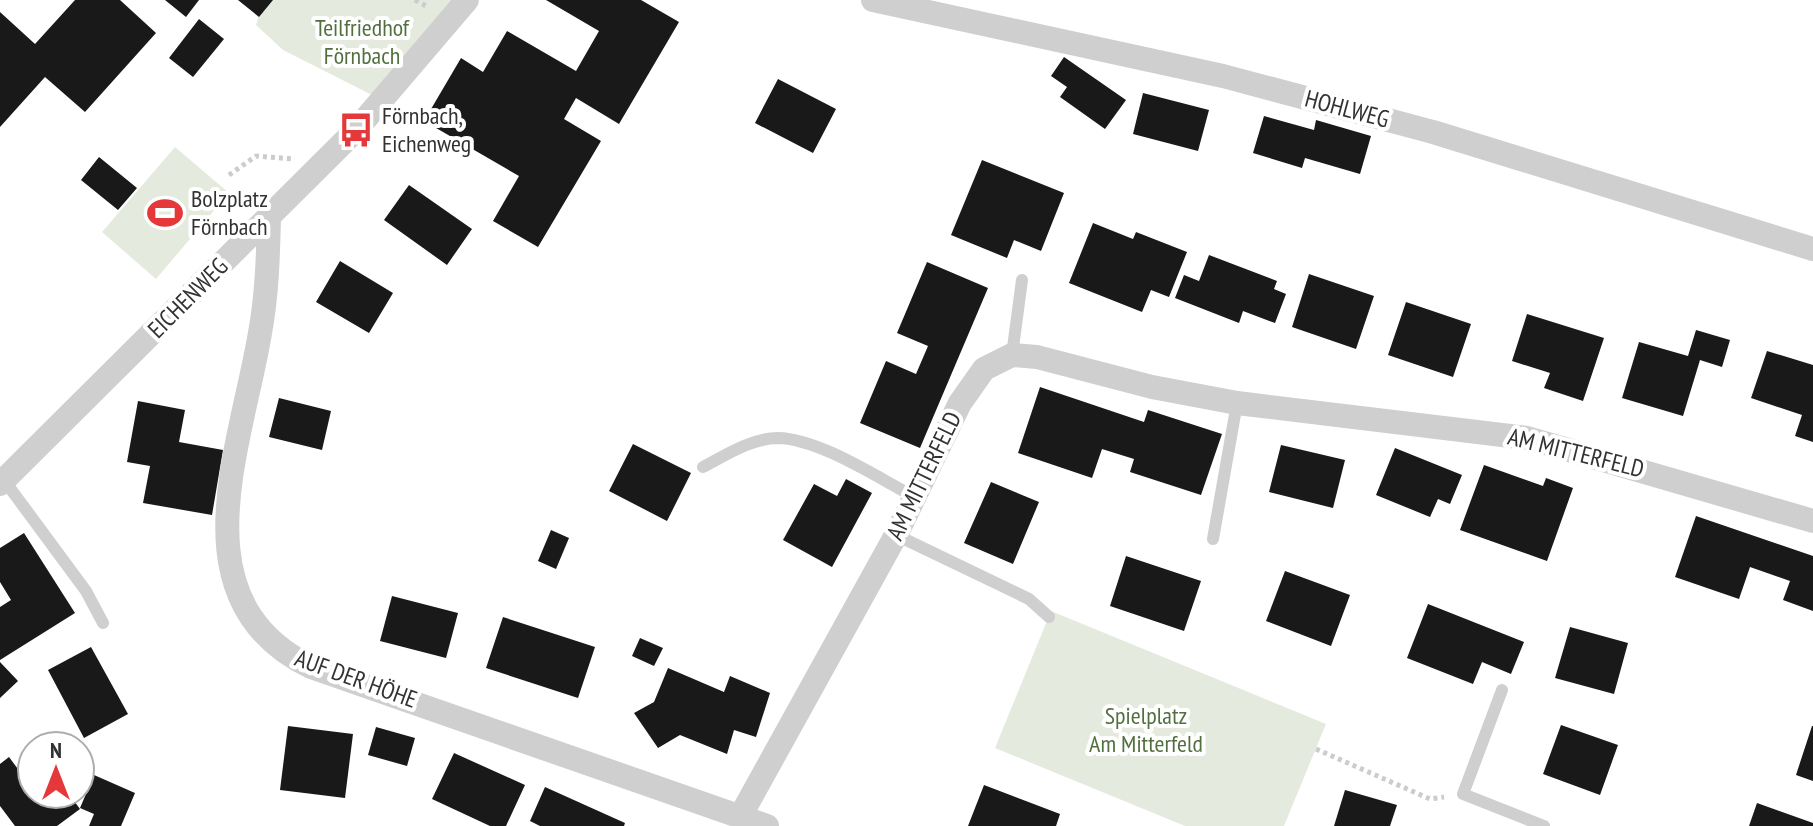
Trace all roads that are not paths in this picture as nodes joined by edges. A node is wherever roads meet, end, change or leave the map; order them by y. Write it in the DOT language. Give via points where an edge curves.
graph roads {
  1 [pos="467,0"];
  2 [pos="873,0"];
  3 [pos="269,218"];
  4 [pos="1813,249"];
  5 [pos="1022,280"];
  6 [pos="1012,355"];
  7 [pos="1237,403"];
  8 [pos="703,467"];
  9 [pos="2,482"];
  10 [pos="915,497"];
  11 [pos="1813,521"];
  12 [pos="896,535"];
  13 [pos="1213,539"];
  14 [pos="1049,617"];
  15 [pos="103,623"];
  16 [pos="1502,690"];
  17 [pos="741,815"];
  18 [pos="767,826"];
  19 [pos="1544,826"];
  1 -- 3 [label="street, EICHENWEG" via="395,86"];
  2 -- 4 [label="street, HOHLWEG" via="1238,80 1433,132"];
  3 -- 9 [label="street, EICHENWEG"];
  3 -- 17 [label="street, AUF DER HÖHE" via="264,305 234,464 227,536 230,573 260,630 311,667"];
  5 -- 6 [label="lane"];
  6 -- 7 [label="street, AM MITTERFELD"];
  6 -- 10 [label="street, AM MITTERFELD" via="984,369 973,383"];
  7 -- 11 [label="street, AM MITTERFELD" via="1527,438"];
  7 -- 13 [label="lane"];
  8 -- 10 [label="lane" via="744,446 777,438 828,452"];
  9 -- 15 [label="lane" via="86,591"];
  10 -- 12 [label="street, AM MITTERFELD"];
  12 -- 14 [label="lane" via="1029,599"];
  12 -- 17 [label="street, AM MITTERFELD"];
  16 -- 19 [label="lane" via="1463,794"];
  17 -- 18 [label="street, AUF DER HÖHE"];
}
